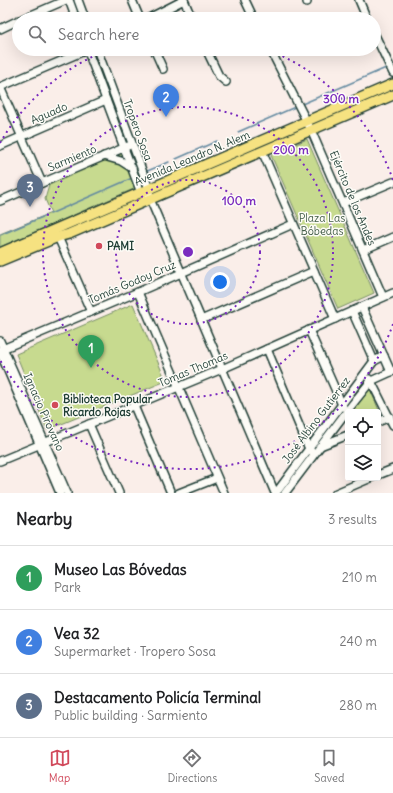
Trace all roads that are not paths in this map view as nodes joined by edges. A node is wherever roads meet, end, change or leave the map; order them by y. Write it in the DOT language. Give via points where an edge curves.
graph roads {
  1 [pos="67,0"];
  2 [pos="78,0"];
  3 [pos="132,0"];
  4 [pos="184,0"];
  5 [pos="244,0"];
  6 [pos="359,0"];
  7 [pos="39,12"];
  8 [pos="73,12"];
  9 [pos="83,12"];
  10 [pos="137,12"];
  11 [pos="161,12"];
  12 [pos="189,12"];
  13 [pos="250,12"];
  14 [pos="365,12"];
  15 [pos="12,23"];
  16 [pos="0,29"];
  17 [pos="381,44"];
  18 [pos="72,56"];
  19 [pos="90,56"];
  20 [pos="100,56"];
  21 [pos="157,56"];
  22 [pos="209,56"];
  23 [pos="274,56"];
  24 [pos="390,59"];
  25 [pos="163,69"];
  26 [pos="393,73"];
  27 [pos="226,82"];
  28 [pos="393,84"];
  29 [pos="0,87"];
  30 [pos="393,95"];
  31 [pos="106,100"];
  32 [pos="307,121"];
  33 [pos="311,130"];
  34 [pos="21,136"];
  35 [pos="132,144"];
  36 [pos="0,146"];
  37 [pos="124,148"];
  38 [pos="262,151"];
  39 [pos="103,156"];
  40 [pos="132,168"];
  41 [pos="393,182"];
  42 [pos="42,183"];
  43 [pos="145,191"];
  44 [pos="150,199"];
  45 [pos="0,201"];
  46 [pos="343,203"];
  47 [pos="293,224"];
  48 [pos="58,237"];
  49 [pos="393,237"];
  50 [pos="363,250"];
  51 [pos="0,253"];
  52 [pos="0,261"];
  53 [pos="314,271"];
  54 [pos="181,273"];
  55 [pos="138,292"];
  56 [pos="393,293"];
  57 [pos="383,297"];
  58 [pos="362,307"];
  59 [pos="352,311"];
  60 [pos="91,312"];
  61 [pos="335,319"];
  62 [pos="201,320"];
  63 [pos="309,330"];
  64 [pos="0,341"];
  65 [pos="267,349"];
  66 [pos="1,350"];
  67 [pos="384,356"];
  68 [pos="374,361"];
  69 [pos="222,369"];
  70 [pos="392,371"];
  71 [pos="364,375"];
  72 [pos="371,381"];
  73 [pos="178,387"];
  74 [pos="342,405"];
  75 [pos="134,406"];
  76 [pos="345,409"];
  77 [pos="349,409"];
  78 [pos="345,414"];
  79 [pos="390,417"];
  80 [pos="381,421"];
  81 [pos="89,424"];
  82 [pos="393,425"];
  83 [pos="345,436"];
  84 [pos="42,444"];
  85 [pos="320,446"];
  86 [pos="311,452"];
  87 [pos="0,461"];
  88 [pos="393,469"];
  89 [pos="381,474"];
  90 [pos="217,478"];
  91 [pos="364,481"];
  92 [pos="60,493"];
  93 [pos="67,493"];
  94 [pos="119,493"];
  95 [pos="171,493"];
  96 [pos="179,493"];
  97 [pos="224,493"];
  98 [pos="276,493"];
  99 [pos="285,493"];
  100 [pos="336,493"];
  1 -- 7 [label="street"];
  1 -- 8 [label="street"];
  2 -- 9 [label="street"];
  3 -- 10 [label="street"];
  4 -- 11 [label="street"];
  4 -- 12 [label="street"];
  5 -- 13 [label="street"];
  6 -- 14 [label="street"];
  15 -- 16 [label="street"];
  17 -- 24 [label="street"];
  18 -- 29 [label="street"];
  19 -- 31 [label="street, Tropero Sosa"];
  20 -- 35 [label="street, Tropero Sosa"];
  21 -- 25 [label="street"];
  22 -- 27 [label="street" via="219,76"];
  23 -- 32 [label="street, Ejército de los Andes"];
  24 -- 26 [label="street"];
  28 -- 32 [label="main road, Avenida Leandro N. Alem"];
  29 -- 34 [label="street"];
  30 -- 33 [label="main road, Avenida Leandro N. Alem"];
  31 -- 34 [label="street, Aguado"];
  31 -- 37 [label="street, Tropero Sosa"];
  32 -- 33 [label="street, Ejército de los Andes"];
  32 -- 43 [label="main road, Avenida Leandro N. Alem"];
  33 -- 38 [label="main road, Avenida Leandro N. Alem"];
  33 -- 46 [label="street, Ejército de los Andes"];
  34 -- 36 [label="street, Aguado"];
  34 -- 42 [label="street"];
  35 -- 37 [label="street, Sarmiento"];
  35 -- 43 [label="street, Tropero Sosa"];
  37 -- 39 [label="street, Sarmiento"];
  37 -- 40 [label="street, Tropero Sosa"];
  38 -- 44 [label="main road, Avenida Leandro N. Alem"];
  38 -- 47 [label="street"];
  39 -- 40 [label="street" via="121,160"];
  39 -- 42 [label="street, Sarmiento"];
  40 -- 43 [label="street, Tropero Sosa"];
  41 -- 46 [label="street"];
  42 -- 45 [label="street, Sarmiento"];
  43 -- 44 [label="street, Tropero Sosa"];
  43 -- 51 [label="main road, Avenida Leandro N. Alem"];
  44 -- 48 [label="main road, Avenida Leandro N. Alem"];
  44 -- 54 [label="street, Tropero Sosa"];
  46 -- 50 [label="street, Ejército de los Andes"];
  47 -- 53 [label="street"];
  47 -- 54 [label="street, Tomás Godoy Cruz"];
  48 -- 52 [label="main road, Avenida Leandro N. Alem"];
  48 -- 60 [label="street"];
  49 -- 50 [label="street"];
  50 -- 57 [label="street, Ejército de los Andes"];
  53 -- 61 [label="street"];
  53 -- 62 [label="street"];
  54 -- 55 [label="street, Tomás Godoy Cruz"];
  54 -- 62 [label="street, Tropero Sosa"];
  55 -- 60 [label="street, Tomás Godoy Cruz"];
  55 -- 73 [label="street"];
  56 -- 57 [label="street, Tomas Thomas"];
  57 -- 58 [label="street, Tomas Thomas"];
  58 -- 59 [label="street, Tomas Thomas"];
  58 -- 67 [label="street"];
  59 -- 61 [label="street, Tomas Thomas"];
  59 -- 68 [label="street"];
  60 -- 66 [label="street, Tomás Godoy Cruz"];
  61 -- 63 [label="street, Tomas Thomas"];
  62 -- 69 [label="street, Tropero Sosa"];
  63 -- 65 [label="street, Tomas Thomas"];
  63 -- 74 [label="street"];
  64 -- 66 [label="street, Ignacio Pirovano"];
  65 -- 69 [label="street, Tomas Thomas"];
  65 -- 86 [label="street"];
  66 -- 84 [label="street, Ignacio Pirovano"];
  67 -- 68 [label="street"];
  67 -- 70 [label="street"];
  68 -- 71 [label="street, José Albino Gutierrez"];
  69 -- 73 [label="street, Tomas Thomas"];
  69 -- 98 [label="street, Tropero Sosa"];
  70 -- 72 [label="street"];
  71 -- 72 [label="street"];
  71 -- 74 [label="street, José Albino Gutierrez"];
  72 -- 77 [label="street, José Albino Gutierrez"];
  72 -- 79 [label="street"];
  73 -- 75 [label="street, Tomas Thomas"];
  73 -- 90 [label="street"];
  74 -- 76 [label="street"];
  74 -- 86 [label="street, José Albino Gutierrez"];
  75 -- 81 [label="street, Tomas Thomas"];
  75 -- 95 [label="street"];
  78 -- 85 [label="street, José Albino Gutierrez"];
  79 -- 80 [label="street"];
  79 -- 82 [label="street"];
  81 -- 84 [label="street, Tomas Thomas"];
  81 -- 94 [label="street"];
  83 -- 85 [label="street"];
  84 -- 87 [label="street, Tomas Thomas"];
  84 -- 92 [label="street, Ignacio Pirovano"];
  84 -- 93 [label="street, Ignacio Pirovano"];
  85 -- 86 [label="street, José Albino Gutierrez"];
  86 -- 98 [label="street, José Albino Gutierrez"];
  86 -- 99 [label="street, José Albino Gutierrez"];
  88 -- 89 [label="street"];
  90 -- 96 [label="street"];
  90 -- 97 [label="street"];
  91 -- 100 [label="street"];
}
